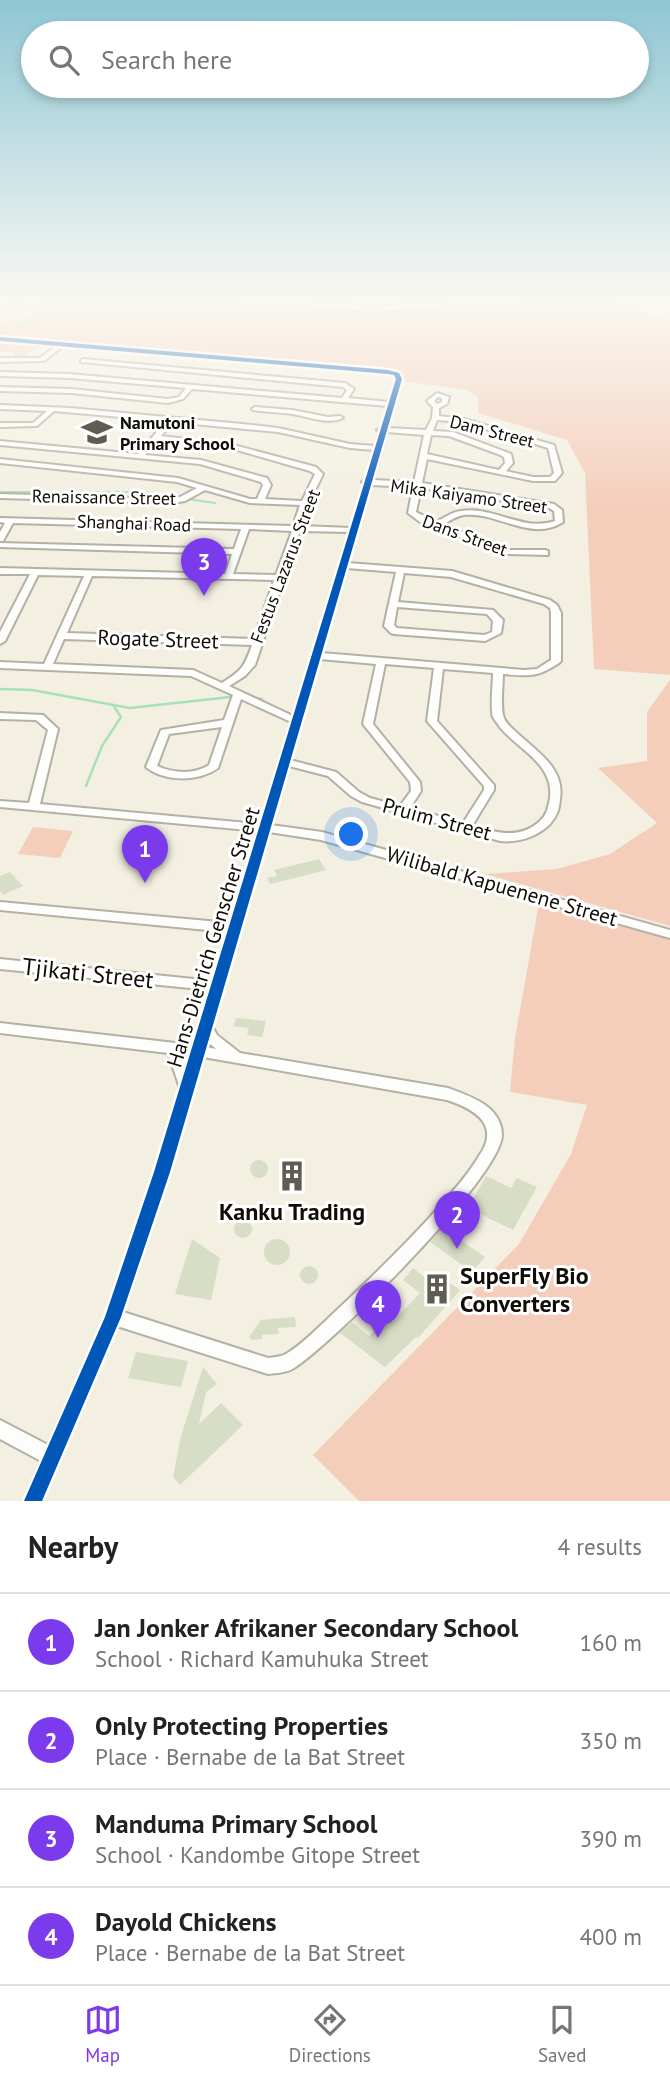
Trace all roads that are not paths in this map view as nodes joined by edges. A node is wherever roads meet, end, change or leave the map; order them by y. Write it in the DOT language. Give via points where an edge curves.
graph roads {
  1 [pos="75,370"];
  2 [pos="182,370"];
  3 [pos="353,370"];
  4 [pos="0,374"];
  5 [pos="69,376"];
  6 [pos="191,386"];
  7 [pos="0,389"];
  8 [pos="265,393"];
  9 [pos="344,399"];
  10 [pos="390,404"];
  11 [pos="0,407"];
  12 [pos="436,407"];
  13 [pos="53,409"];
  14 [pos="255,409"];
  15 [pos="340,418"];
  16 [pos="435,418"];
  17 [pos="171,420"];
  18 [pos="0,425"];
  19 [pos="242,426"];
  20 [pos="381,430"];
  21 [pos="428,433"];
  22 [pos="156,438"];
  23 [pos="0,443"];
  24 [pos="376,448"];
  25 [pos="78,449"];
  26 [pos="141,455"];
  27 [pos="425,456"];
  28 [pos="0,461"];
  29 [pos="60,467"];
  30 [pos="500,473"];
  31 [pos="366,482"];
  32 [pos="419,485"];
  33 [pos="205,487"];
  34 [pos="0,496"];
  35 [pos="260,502"];
  36 [pos="305,503"];
  37 [pos="0,520"];
  38 [pos="11,520"];
  39 [pos="436,525"];
  40 [pos="246,526"];
  41 [pos="297,527"];
  42 [pos="352,530"];
  43 [pos="0,539"];
  44 [pos="0,545"];
  45 [pos="236,552"];
  46 [pos="545,553"];
  47 [pos="345,565"];
  48 [pos="401,569"];
  49 [pos="0,571"];
  50 [pos="35,572"];
  51 [pos="89,573"];
  52 [pos="228,577"];
  53 [pos="280,578"];
  54 [pos="393,604"];
  55 [pos="61,636"];
  56 [pos="0,640"];
  57 [pos="256,642"];
  58 [pos="318,656"];
  59 [pos="381,662"];
  60 [pos="0,665"];
  61 [pos="439,666"];
  62 [pos="47,667"];
  63 [pos="498,671"];
  64 [pos="223,686"];
  65 [pos="238,694"];
  66 [pos="0,716"];
  67 [pos="297,721"];
  68 [pos="228,723"];
  69 [pos="285,762"];
  70 [pos="0,804"];
  71 [pos="34,806"];
  72 [pos="403,810"];
  73 [pos="466,827"];
  74 [pos="266,828"];
  75 [pos="0,906"];
  76 [pos="236,928"];
  77 [pos="670,934"];
  78 [pos="0,964"];
  79 [pos="218,986"];
  80 [pos="206,1026"];
  81 [pos="0,1028"];
  82 [pos="173,1048"];
  83 [pos="198,1051"];
  84 [pos="238,1058"];
  85 [pos="187,1088"];
  86 [pos="113,1317"];
  87 [pos="0,1429"];
  88 [pos="53,1457"];
  89 [pos="33,1501"];
  1 -- 5 [label="street"];
  2 -- 9 [label="street" via="345,385 351,389"];
  3 -- 10 [label="street, Hans-Dietrich Genscher Street" via="397,374"];
  4 -- 5 [label="street"];
  5 -- 6 [label="street"];
  6 -- 7 [label="street" via="172,401"];
  6 -- 8 [label="street"];
  8 -- 9 [label="street"];
  8 -- 14 [label="street"];
  9 -- 10 [label="street"];
  10 -- 20 [label="street, Hans-Dietrich Genscher Street"];
  11 -- 13 [label="street"];
  12 -- 16 [label="street, Dans Street"];
  13 -- 17 [label="street"];
  13 -- 18 [label="street" via="35,425"];
  14 -- 15 [label="street"];
  14 -- 19 [label="street"];
  16 -- 21 [label="street, Dans Street"];
  16 -- 30 [label="street, Dam Street" via="462,420 548,445 558,473 552,479 538,480"];
  17 -- 19 [label="street"];
  17 -- 22 [label="street"];
  19 -- 24 [label="street"];
  20 -- 21 [label="street"];
  20 -- 24 [label="street, Hans-Dietrich Genscher Street"];
  21 -- 27 [label="street, Dans Street"];
  21 -- 30 [label="street" via="450,435 504,453 509,465"];
  22 -- 26 [label="street"];
  22 -- 36 [label="street, Festus Lazarus Street" via="225,445 313,469 319,478"];
  23 -- 25 [label="street"];
  24 -- 31 [label="street, Hans-Dietrich Genscher Street"];
  25 -- 26 [label="street"];
  25 -- 29 [label="street"];
  26 -- 35 [label="street" via="206,463 264,480 267,485"];
  27 -- 30 [label="street, Dam Street"];
  27 -- 32 [label="street, Dans Street"];
  28 -- 29 [label="street"];
  29 -- 33 [label="street" via="173,479"];
  31 -- 32 [label="street, Mika Kaiyamo Street"];
  31 -- 42 [label="street, Hans-Dietrich Genscher Street"];
  32 -- 39 [label="street, Dans Street" via="412,513"];
  32 -- 39 [label="street, Mika Kaiyamo Street" via="551,506 558,510 559,522 542,526 468,513"];
  33 -- 34 [label="street, Renaissance Street" via="172,501"];
  33 -- 35 [label="street"];
  35 -- 36 [label="street"];
  36 -- 41 [label="street, Festus Lazarus Street"];
  37 -- 38 [label="street, Shanghai Road"];
  38 -- 40 [label="street, Shanghai Road"];
  38 -- 43 [label="street"];
  39 -- 46 [label="street, Dans Street" via="509,552"];
  40 -- 41 [label="street, Shanghai Road"];
  40 -- 45 [label="street"];
  41 -- 42 [label="street, Shanghai Road"];
  41 -- 53 [label="street, Festus Lazarus Street"];
  42 -- 47 [label="street, Hans-Dietrich Genscher Street"];
  44 -- 45 [label="street"];
  45 -- 52 [label="street"];
  47 -- 48 [label="street"];
  47 -- 58 [label="street, Hans-Dietrich Genscher Street"];
  48 -- 54 [label="street"];
  48 -- 63 [label="street" via="457,575 554,607 554,664 532,673"];
  49 -- 50 [label="street"];
  50 -- 51 [label="street"];
  50 -- 56 [label="street"];
  51 -- 52 [label="street"];
  51 -- 55 [label="street"];
  52 -- 53 [label="street"];
  53 -- 57 [label="street, Festus Lazarus Street"];
  54 -- 54 [label="street" via="389,626 394,631 485,638 496,633 498,620 490,612"];
  55 -- 57 [label="street, Rogate Street"];
  55 -- 62 [label="street"];
  57 -- 64 [label="street, Festus Lazarus Street" via="248,668"];
  58 -- 59 [label="street"];
  58 -- 67 [label="street, Hans-Dietrich Genscher Street"];
  59 -- 61 [label="street"];
  59 -- 72 [label="street" via="368,724 416,786"];
  60 -- 62 [label="street"];
  61 -- 63 [label="street"];
  61 -- 73 [label="street" via="432,721 489,785"];
  62 -- 64 [label="street" via="187,672"];
  63 -- 73 [label="street, Pruim Street" via="498,717 553,772 554,807 548,819 519,837 505,838"];
  64 -- 65 [label="street"];
  65 -- 67 [label="street"];
  65 -- 68 [label="street"];
  66 -- 71 [label="street" via="39,717 53,729"];
  67 -- 69 [label="street, Hans-Dietrich Genscher Street"];
  68 -- 68 [label="street" via="212,770 169,773 151,767 165,733"];
  69 -- 72 [label="street, Pruim Street" via="332,774 360,797"];
  69 -- 74 [label="street, Hans-Dietrich Genscher Street"];
  70 -- 71 [label="street, Wilibald Kapuenene Street"];
  71 -- 74 [label="street, Wilibald Kapuenene Street"];
  72 -- 73 [label="street, Pruim Street"];
  74 -- 76 [label="street, Hans-Dietrich Genscher Street"];
  74 -- 77 [label="street, Wilibald Kapuenene Street" via="346,842"];
  75 -- 76 [label="street"];
  76 -- 79 [label="street, Hans-Dietrich Genscher Street"];
  78 -- 79 [label="street, Tjikati Street"];
  79 -- 80 [label="street, Hans-Dietrich Genscher Street"];
  80 -- 83 [label="street, Hans-Dietrich Genscher Street"];
  80 -- 84 [label="street" via="212,1038"];
  81 -- 82 [label="street"];
  82 -- 83 [label="street"];
  82 -- 85 [label="street"];
  83 -- 84 [label="street"];
  83 -- 85 [label="street, Hans-Dietrich Genscher Street"];
  84 -- 86 [label="street" via="457,1097 479,1106 488,1117 494,1143 436,1221 369,1290 286,1364 260,1364"];
  85 -- 86 [label="street, Hans-Dietrich Genscher Street"];
  86 -- 88 [label="street, Hans-Dietrich Genscher Street"];
  87 -- 88 [label="street"];
  88 -- 89 [label="street, Hans-Dietrich Genscher Street"];
}
